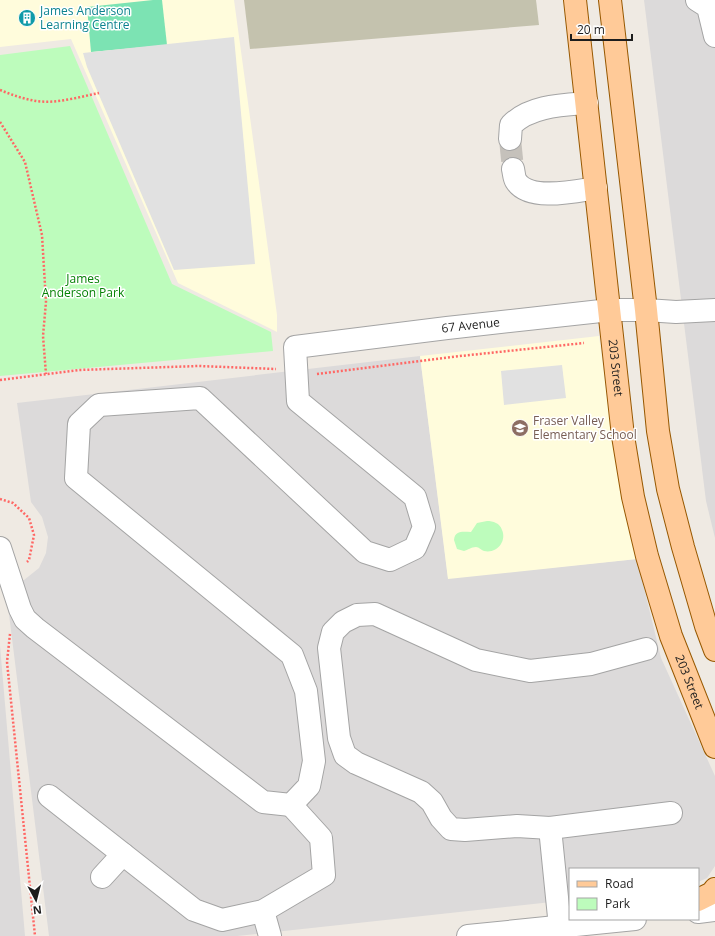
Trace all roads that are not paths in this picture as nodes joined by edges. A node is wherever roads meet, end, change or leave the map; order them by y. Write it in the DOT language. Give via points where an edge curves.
graph roads {
  1 [pos="575,0"];
  2 [pos="610,0"];
  3 [pos="697,0"];
  4 [pos="715,36"];
  5 [pos="587,103"];
  6 [pos="510,139"];
  7 [pos="513,169"];
  8 [pos="596,188"];
  9 [pos="610,310"];
  10 [pos="646,310"];
  11 [pos="715,310"];
  12 [pos="0,548"];
  13 [pos="646,649"];
  14 [pos="715,650"];
  15 [pos="715,747"];
  16 [pos="49,796"];
  17 [pos="291,805"];
  18 [pos="671,813"];
  19 [pos="550,828"];
  20 [pos="123,854"];
  21 [pos="102,877"];
  22 [pos="715,889"];
  23 [pos="699,899"];
  24 [pos="715,910"];
  25 [pos="263,911"];
  26 [pos="699,912"];
  27 [pos="626,920"];
  28 [pos="560,927"];
  29 [pos="508,934"];
  30 [pos="270,936"];
  31 [pos="468,936"];
  1 -- 5 [label="main road, 203 Street"];
  2 -- 10 [label="main road"];
  3 -- 4 [label="street" via="708,7"];
  5 -- 6 [label="street" via="544,108 518,118 511,125"];
  5 -- 8 [label="main road, 203 Street"];
  7 -- 8 [label="street" via="516,181 526,190 539,194"];
  8 -- 9 [label="main road, 203 Street"];
  9 -- 10 [label="street, 67 Avenue"];
  9 -- 15 [label="main road, 203 Street" via="623,436 633,497 647,556 672,636"];
  9 -- 17 [label="street, 67 Avenue" via="295,347 298,402 415,497 424,527 415,548 390,560 365,552 200,398 100,405 79,424 76,478 292,655 306,691 314,761 309,786"];
  10 -- 11 [label="street, 67 Avenue"];
  10 -- 14 [label="main road" via="658,431 668,489"];
  12 -- 17 [label="street" via="20,609 25,619 35,628 263,802"];
  13 -- 19 [label="street" via="591,664 530,671 476,660 375,614 357,615 343,622 333,632 329,648 339,738 345,755 356,763 421,792 432,802 451,829 517,826"];
  16 -- 20 [label="street"];
  17 -- 25 [label="street" via="321,838 324,874"];
  18 -- 19 [label="street"];
  19 -- 28 [label="street"];
  20 -- 21 [label="street"];
  20 -- 25 [label="street" via="194,910 222,920"];
  22 -- 23 [label="main road"];
  24 -- 26 [label="street"];
  25 -- 30 [label="street"];
  27 -- 28 [label="street"];
  28 -- 29 [label="street"];
  29 -- 31 [label="street"];
}
